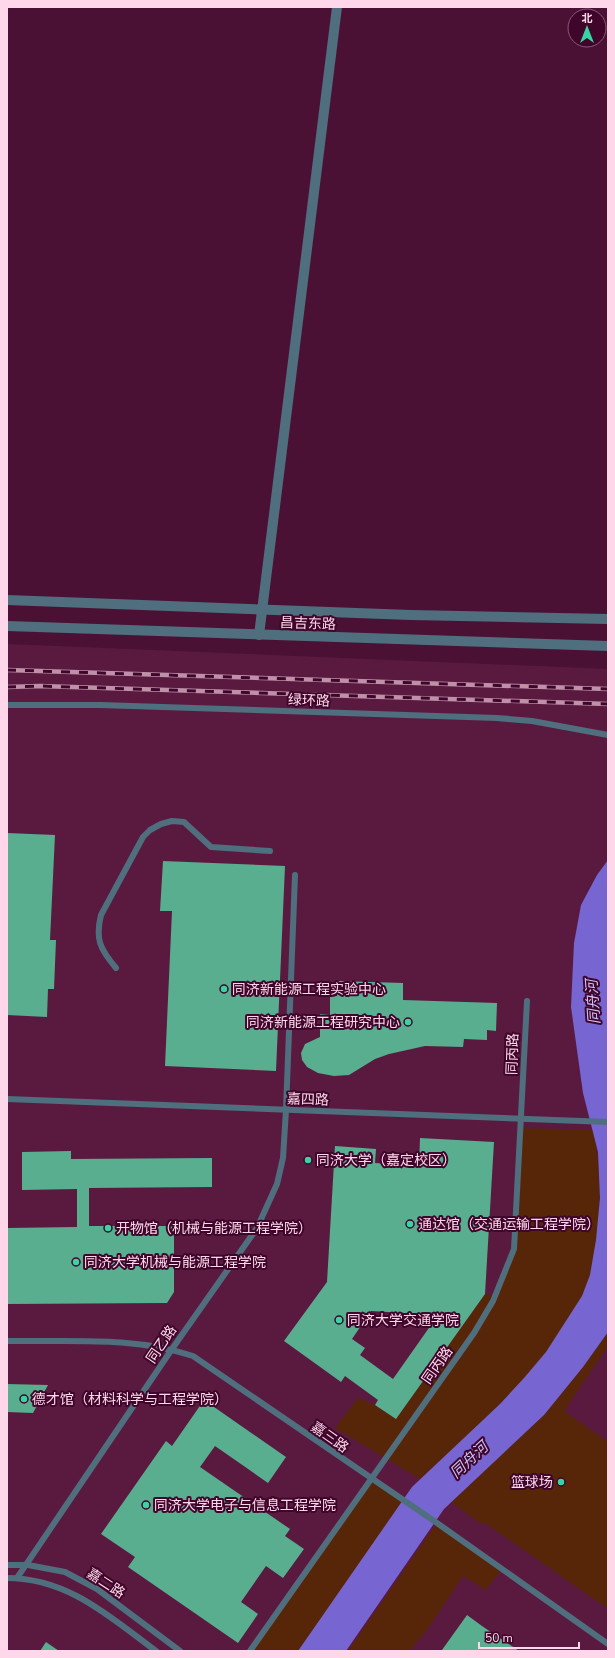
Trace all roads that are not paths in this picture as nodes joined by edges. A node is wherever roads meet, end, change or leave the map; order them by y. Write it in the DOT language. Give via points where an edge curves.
graph roads {
  1 [pos="337,7"];
  2 [pos="7,600"];
  3 [pos="262,609"];
  4 [pos="608,619"];
  5 [pos="7,626"];
  6 [pos="259,635"];
  7 [pos="608,646"];
  8 [pos="7,705"];
  9 [pos="608,735"];
  10 [pos="270,851"];
  11 [pos="295,875"];
  12 [pos="116,968"];
  13 [pos="527,1001"];
  14 [pos="7,1099"];
  15 [pos="286,1110"];
  16 [pos="522,1117"];
  17 [pos="608,1122"];
  18 [pos="7,1341"];
  19 [pos="172,1349"];
  20 [pos="372,1480"];
  21 [pos="7,1565"];
  22 [pos="28,1565"];
  23 [pos="7,1578"];
  24 [pos="17,1578"];
  25 [pos="608,1644"];
  26 [pos="156,1651"];
  27 [pos="180,1651"];
  28 [pos="250,1651"];
  1 -- 3 [label="street"];
  2 -- 3 [label="street, 昌吉东路"];
  3 -- 4 [label="street, 昌吉东路"];
  3 -- 6 [label="street"];
  5 -- 6 [label="street, 昌吉东路"];
  6 -- 7 [label="street, 昌吉东路"];
  8 -- 9 [label="lane, 绿环路" via="100,705 497,718 532,721"];
  10 -- 12 [label="lane" via="212,847 184,822 172,821 150,830 143,836 101,915 97,936 105,956"];
  11 -- 15 [label="lane, 同乙路"];
  13 -- 16 [label="lane, 同丙路"];
  14 -- 15 [label="lane, 嘉四路"];
  15 -- 16 [label="lane, 嘉四路"];
  15 -- 19 [label="lane, 同乙路" via="283,1158 268,1208 257,1228"];
  16 -- 17 [label="lane, 嘉四路"];
  16 -- 20 [label="lane, 同丙路" via="514,1249 504,1276 474,1333"];
  18 -- 19 [label="lane, 嘉三路" via="134,1343"];
  19 -- 20 [label="lane, 嘉三路" via="193,1356"];
  19 -- 22 [label="lane, 同乙路"];
  20 -- 25 [label="lane, 嘉三路"];
  20 -- 28 [label="lane, 同丙路"];
  21 -- 22 [label="lane, 嘉二路"];
  22 -- 24 [label="lane, 同乙路"];
  22 -- 27 [label="lane, 嘉二路" via="65,1572 97,1589"];
  23 -- 24 [label="lane, 嘉二路"];
  24 -- 26 [label="lane, 嘉二路" via="58,1586 91,1603"];
}
